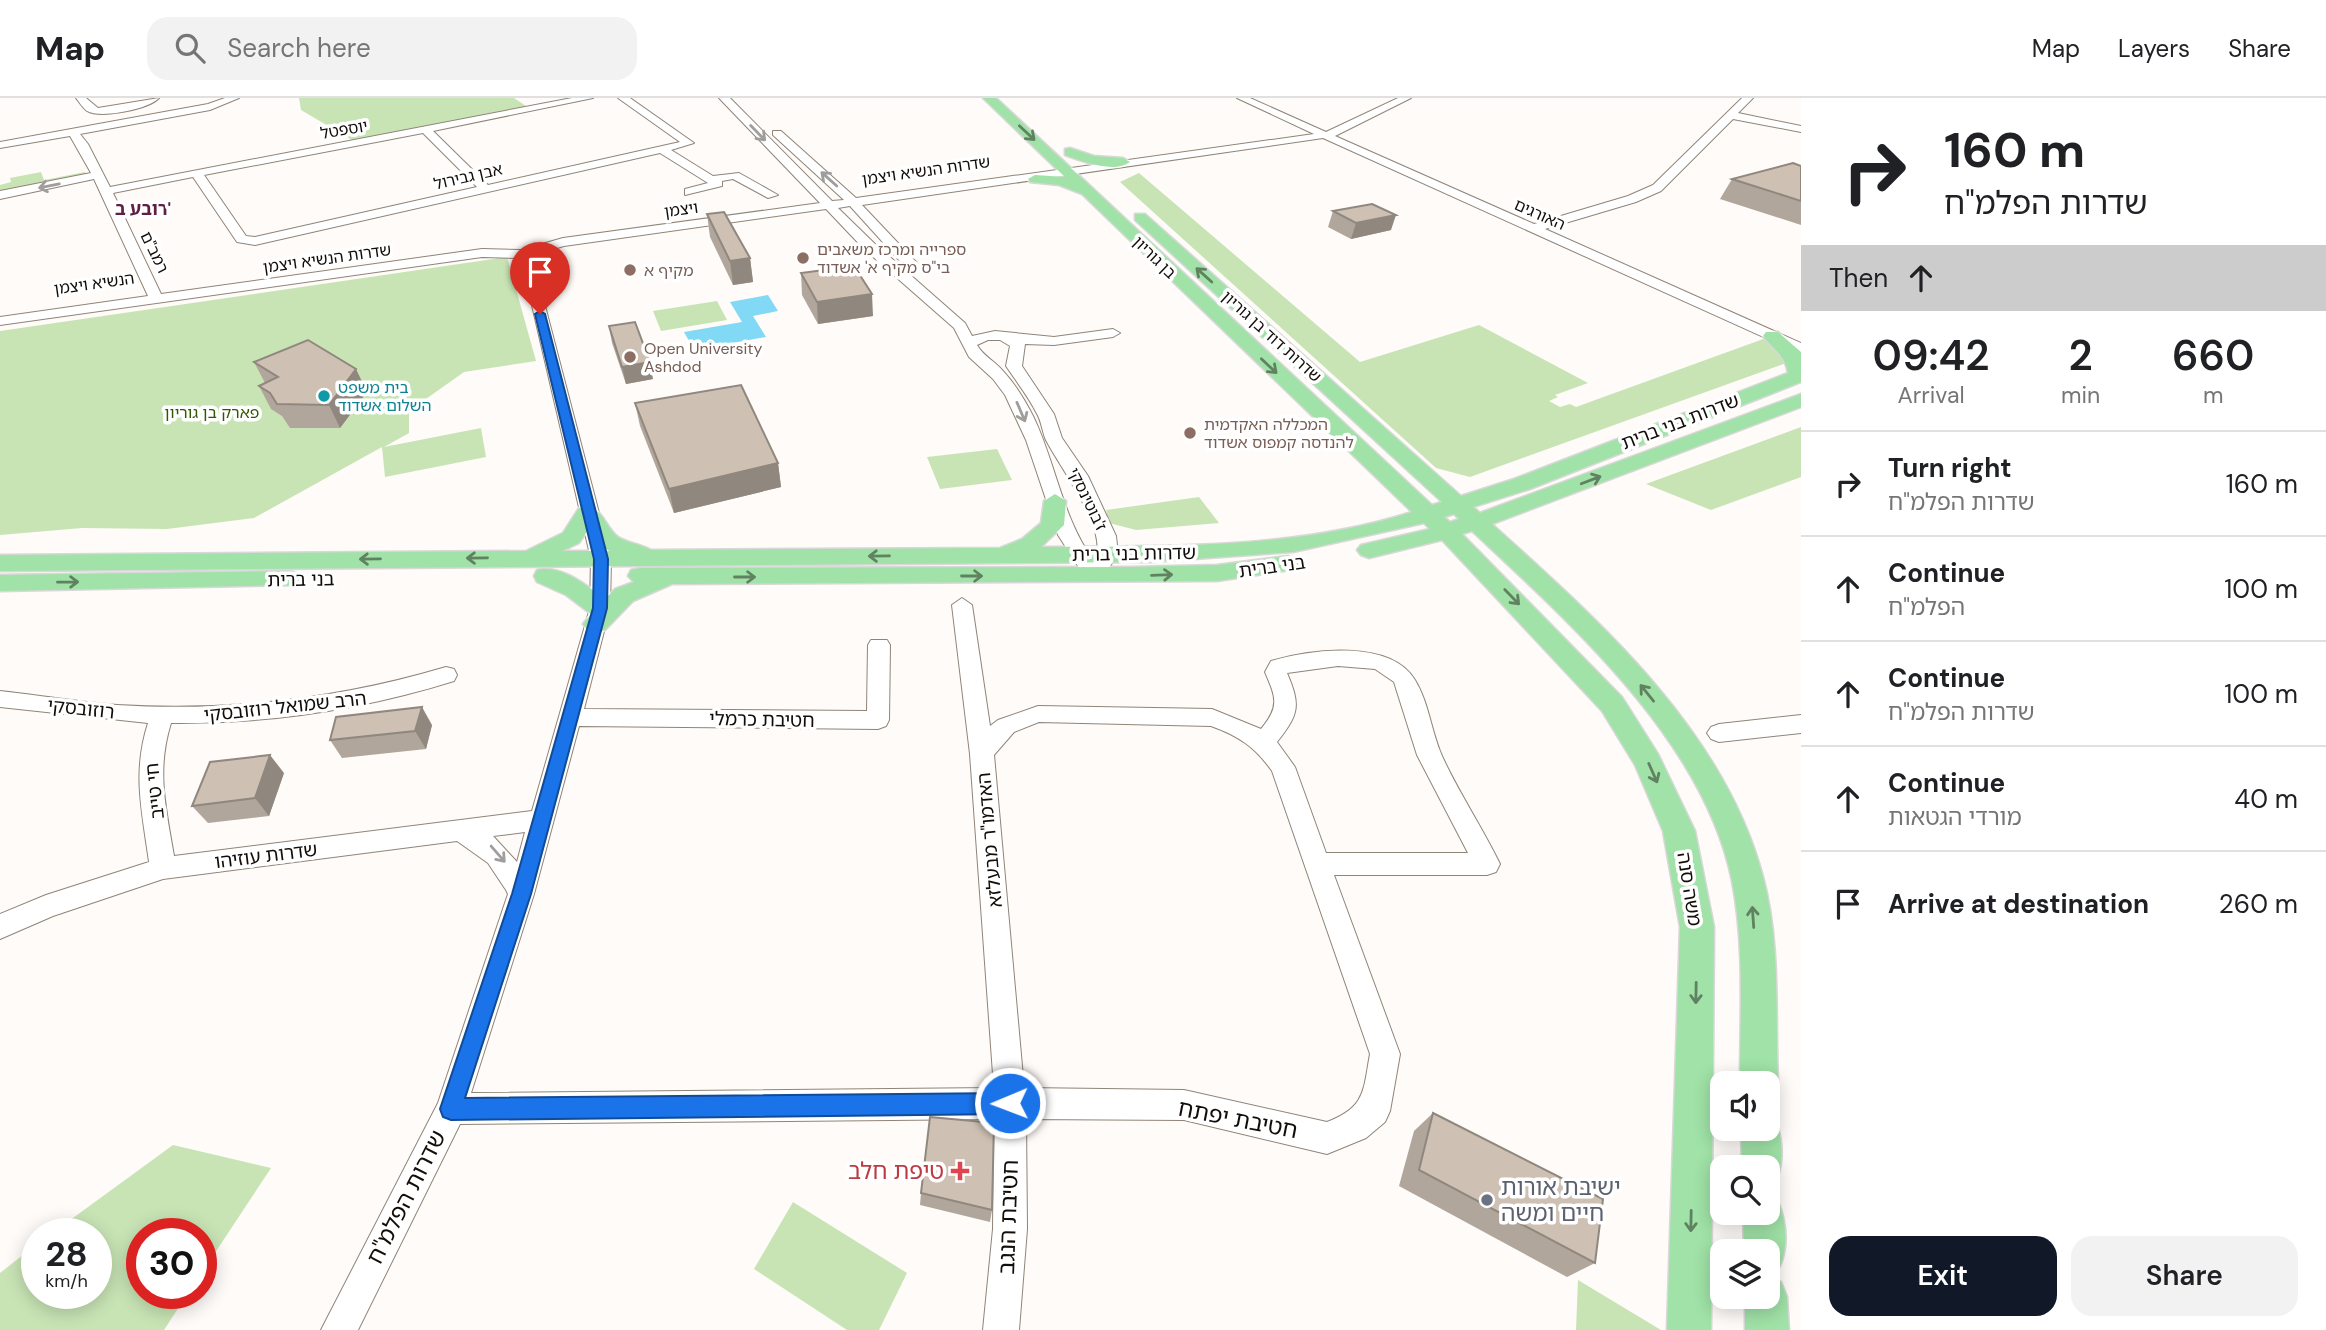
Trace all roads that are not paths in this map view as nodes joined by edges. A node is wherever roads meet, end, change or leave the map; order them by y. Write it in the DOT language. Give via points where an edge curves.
graph roads {
  1 [pos="81,98"];
  2 [pos="154,98"];
  3 [pos="588,98"];
  4 [pos="623,98"];
  5 [pos="724,98"];
  6 [pos="738,98"];
  7 [pos="989,98"];
  8 [pos="1242,98"];
  9 [pos="1391,98"];
  10 [pos="1406,98"];
  11 [pos="1748,98"];
  12 [pos="235,100"];
  13 [pos="1266,109"];
  14 [pos="1731,115"];
  15 [pos="1293,123"];
  16 [pos="1801,129"];
  17 [pos="426,130"];
  18 [pos="79,135"];
  19 [pos="1294,136"];
  20 [pos="1323,136"];
  21 [pos="0,145"];
  22 [pos="662,149"];
  23 [pos="1048,153"];
  24 [pos="1126,164"];
  25 [pos="1089,169"];
  26 [pos="1067,172"];
  27 [pos="197,173"];
  28 [pos="97,176"];
  29 [pos="1033,176"];
  30 [pos="712,180"];
  31 [pos="484,188"];
  32 [pos="1098,190"];
  33 [pos="105,191"];
  34 [pos="689,192"];
  35 [pos="0,195"];
  36 [pos="772,195"];
  37 [pos="851,201"];
  38 [pos="827,204"];
  39 [pos="1537,228"];
  40 [pos="534,246"];
  41 [pos="507,250"];
  42 [pos="530,275"];
  43 [pos="148,277"];
  44 [pos="193,288"];
  45 [pos="155,296"];
  46 [pos="100,300"];
  47 [pos="0,314"];
  48 [pos="1220,319"];
  49 [pos="0,321"];
  50 [pos="1114,333"];
  51 [pos="1772,336"];
  52 [pos="970,343"];
  53 [pos="1801,343"];
  54 [pos="1010,345"];
  55 [pos="981,358"];
  56 [pos="1799,375"];
  57 [pos="1801,400"];
  58 [pos="1616,446"];
  59 [pos="1419,468"];
  60 [pos="1393,481"];
  61 [pos="1055,501"];
  62 [pos="1527,504"];
  63 [pos="587,513"];
  64 [pos="1452,518"];
  65 [pos="1362,532"];
  66 [pos="1396,545"];
  67 [pos="1080,554"];
  68 [pos="1108,554"];
  69 [pos="996,555"];
  70 [pos="517,557"];
  71 [pos="438,558"];
  72 [pos="657,558"];
  73 [pos="1514,558"];
  74 [pos="0,563"];
  75 [pos="1480,565"];
  76 [pos="602,567"];
  77 [pos="1094,575"];
  78 [pos="546,576"];
  79 [pos="676,577"];
  80 [pos="0,583"];
  81 [pos="962,605"];
  82 [pos="598,616"];
  83 [pos="878,645"];
  84 [pos="446,676"];
  85 [pos="0,699"];
  86 [pos="162,715"];
  87 [pos="571,717"];
  88 [pos="1801,724"];
  89 [pos="1719,733"];
  90 [pos="1264,741"];
  91 [pos="982,754"];
  92 [pos="541,820"];
  93 [pos="459,830"];
  94 [pos="1317,863"];
  95 [pos="163,868"];
  96 [pos="522,894"];
  97 [pos="0,927"];
  98 [pos="1758,1071"];
  99 [pos="1010,1103"];
  100 [pos="451,1109"];
  101 [pos="1374,1111"];
  102 [pos="1766,1309"];
  103 [pos="339,1330"];
  104 [pos="1001,1330"];
  105 [pos="1689,1330"];
  106 [pos="1767,1330"];
  1 -- 2 [label="street" via="97,111 147,104"];
  3 -- 17 [label="street, יוספטל"];
  4 -- 22 [label="street, אבן גבירול" via="689,143"];
  5 -- 38 [label="street, one-way"];
  37 -- 6 [label="street, one-way"];
  7 -- 23 [label="main road, שדרות דוד בן גוריון, one-way"];
  8 -- 13 [label="street, האורגים"];
  9 -- 20 [label="street"];
  10 -- 20 [label="street"];
  11 -- 14 [label="street"];
  12 -- 18 [label="street"];
  13 -- 15 [label="street, האורגים"];
  13 -- 20 [label="street, האורגים"];
  14 -- 16 [label="street"];
  14 -- 39 [label="street" via="1657,188"];
  15 -- 19 [label="street"];
  15 -- 20 [label="street, האורגים"];
  17 -- 27 [label="street, יוספטל"];
  17 -- 31 [label="street"];
  18 -- 21 [label="street"];
  18 -- 28 [label="street, רמב\"ם"];
  19 -- 20 [label="street, שדרות הנשיא ויצמן"];
  19 -- 24 [label="street, שדרות הנשיא ויצמן"];
  20 -- 24 [label="street, שדרות הנשיא ויצמן"];
  20 -- 39 [label="street, האורגים"];
  22 -- 30 [label="street"];
  22 -- 31 [label="street, אבן גבירול"];
  23 -- 26 [label="main road, שדרות דוד בן גוריון"];
  23 -- 29 [label="main road" via="1045,165"];
  24 -- 25 [label="street, שדרות הנשיא ויצמן"];
  24 -- 25 [label="main road" via="1092,160 1065,147"];
  24 -- 32 [label="main road"];
  25 -- 26 [label="street, שדרות הנשיא ויצמן"];
  25 -- 32 [label="main road, שדרות דוד בן גוריון"];
  26 -- 29 [label="street, שדרות הנשיא ויצמן"];
  26 -- 32 [label="main road, שדרות דוד בן גוריון"];
  27 -- 31 [label="street, אבן גבירול" via="242,239 255,241"];
  27 -- 33 [label="street, יוספטל"];
  28 -- 33 [label="street, רמב\"ם"];
  28 -- 35 [label="street, one-way"];
  29 -- 32 [label="main road"];
  29 -- 37 [label="street, שדרות הנשיא ויצמן"];
  30 -- 34 [label="street" via="718,184"];
  30 -- 36 [label="street" via="735,175"];
  32 -- 48 [label="main road, בן גוריון"];
  59 -- 32 [label="main road, שדרות דוד בן גוריון, one-way"];
  33 -- 43 [label="street, רמב\"ם"];
  37 -- 38 [label="street, שדרות הנשיא ויצמן"];
  37 -- 54 [label="street" via="967,322"];
  38 -- 40 [label="street, ויצמן"];
  38 -- 52 [label="street" via="960,326"];
  39 -- 51 [label="street, האורגים"];
  39 -- 53 [label="street, האורגים"];
  40 -- 41 [label="street, ויצמן"];
  40 -- 42 [label="street" via="528,258"];
  41 -- 42 [label="street"];
  41 -- 44 [label="street, שדרות הנשיא ויצמן"];
  41 -- 45 [label="street, שדרות הנשיא ויצמן"];
  42 -- 63 [label="street"];
  43 -- 44 [label="street"];
  43 -- 45 [label="street, רמב\"ם"];
  43 -- 46 [label="street"];
  44 -- 45 [label="street, הנשיא ויצמן"];
  45 -- 46 [label="street, הנשיא ויצמן"];
  45 -- 49 [label="street"];
  46 -- 47 [label="street, הנשיא ויצמן"];
  48 -- 60 [label="main road, שדרות דוד בן גוריון, one-way"];
  50 -- 54 [label="street"];
  51 -- 53 [label="street, האורגים"];
  51 -- 56 [label="main road" via="1795,357"];
  52 -- 54 [label="street" via="980,337"];
  52 -- 55 [label="street, ז'בוטינסקי" via="970,351"];
  54 -- 55 [label="street" via="1002,360"];
  54 -- 68 [label="street, ז'בוטינסקי" via="1014,366 1038,400 1054,438 1083,485 1106,536"];
  55 -- 61 [label="street, ז'בוטינסקי, one-way" via="1021,408"];
  56 -- 58 [label="main road, שדרות בני ברית"];
  62 -- 57 [label="main road, one-way"];
  58 -- 59 [label="main road" via="1558,457 1475,484"];
  58 -- 64 [label="main road, שדרות בני ברית"];
  59 -- 64 [label="main road, שדרות דוד בן גוריון"];
  60 -- 64 [label="main road, שדרות דוד בן גוריון"];
  60 -- 65 [label="main road" via="1388,510"];
  61 -- 67 [label="street, ז'בוטינסקי" via="1068,537"];
  61 -- 69 [label="main road" via="1052,525 1040,537"];
  62 -- 64 [label="main road, שדרות בני ברית"];
  62 -- 73 [label="main road" via="1514,527"];
  63 -- 70 [label="main road" via="576,534 561,545"];
  63 -- 72 [label="main road" via="610,542"];
  63 -- 76 [label="street"];
  64 -- 65 [label="main road, שדרות בני ברית"];
  64 -- 66 [label="main road, בני ברית"];
  64 -- 73 [label="main road"];
  64 -- 75 [label="main road, משה סנה"];
  65 -- 68 [label="main road, שדרות בני ברית" via="1258,549"];
  66 -- 75 [label="main road" via="1441,552"];
  77 -- 66 [label="main road, בני ברית, one-way" via="1217,573"];
  67 -- 68 [label="main road, שדרות בני ברית"];
  67 -- 69 [label="main road, שדרות בני ברית"];
  67 -- 77 [label="street, ז'בוטינסקי"];
  68 -- 77 [label="street, ז'בוטינסקי"];
  69 -- 72 [label="main road, שדרות בני ברית, one-way"];
  70 -- 71 [label="main road, שדרות בני ברית, one-way"];
  70 -- 76 [label="main road, שדרות בני ברית"];
  71 -- 74 [label="main road, בני ברית, one-way"];
  72 -- 76 [label="main road, שדרות בני ברית"];
  98 -- 73 [label="main road, one-way" via="1751,894 1721,810 1682,736 1637,681"];
  75 -- 105 [label="main road, משה סנה, one-way" via="1612,704 1648,762 1679,831 1697,927"];
  76 -- 78 [label="main road, בני ברית"];
  76 -- 79 [label="main road, שדרות בני ברית"];
  76 -- 82 [label="street"];
  79 -- 77 [label="main road, שדרות בני ברית, one-way"];
  80 -- 78 [label="main road, בני ברית, one-way"];
  78 -- 82 [label="main road" via="575,589"];
  79 -- 82 [label="main road" via="633,589"];
  81 -- 91 [label="street"];
  82 -- 87 [label="street, שדרות הפלמ\"ח"];
  83 -- 87 [label="street, חטיבת כרמלי" via="878,720"];
  84 -- 86 [label="street, הרב שמואל רוזובסקי" via="344,703"];
  85 -- 86 [label="street, רוזובסקי"];
  86 -- 95 [label="street, חי טייב" via="149,753"];
  87 -- 92 [label="street, שדרות הפלמ\"ח"];
  88 -- 89 [label="street"];
  90 -- 91 [label="street, האדמו\"ר מבעלזא" via="1212,718 1046,713 1006,726"];
  90 -- 94 [label="street, האדמו\"ר מבעלזא" via="1283,767"];
  90 -- 94 [label="street" via="1285,715 1289,702 1276,672 1279,666 1352,659 1395,670 1407,683 1424,741 1487,864"];
  91 -- 99 [label="street, האדמו\"ר מבעלזא"];
  92 -- 93 [label="street, שדרות עוזיהו"];
  92 -- 96 [label="street, שדרות הפלמ\"ח"];
  93 -- 95 [label="street, שדרות עוזיהו"];
  93 -- 96 [label="street, one-way" via="489,844"];
  94 -- 101 [label="street, האדמו\"ר מבעלזא" via="1385,1054"];
  95 -- 97 [label="street, שדרות עוזיהו"];
  96 -- 100 [label="street, שדרות הפלמ\"ח"];
  99 -- 100 [label="street, חטיבת יפתח"];
  99 -- 101 [label="street, חטיבת יפתח" via="1184,1105 1327,1138 1355,1127"];
  99 -- 104 [label="street, חטיבת הנגב" via="1010,1229"];
  100 -- 103 [label="street, שדרות הפלמ\"ח"];
  102 -- 106 [label="main road"];
}
